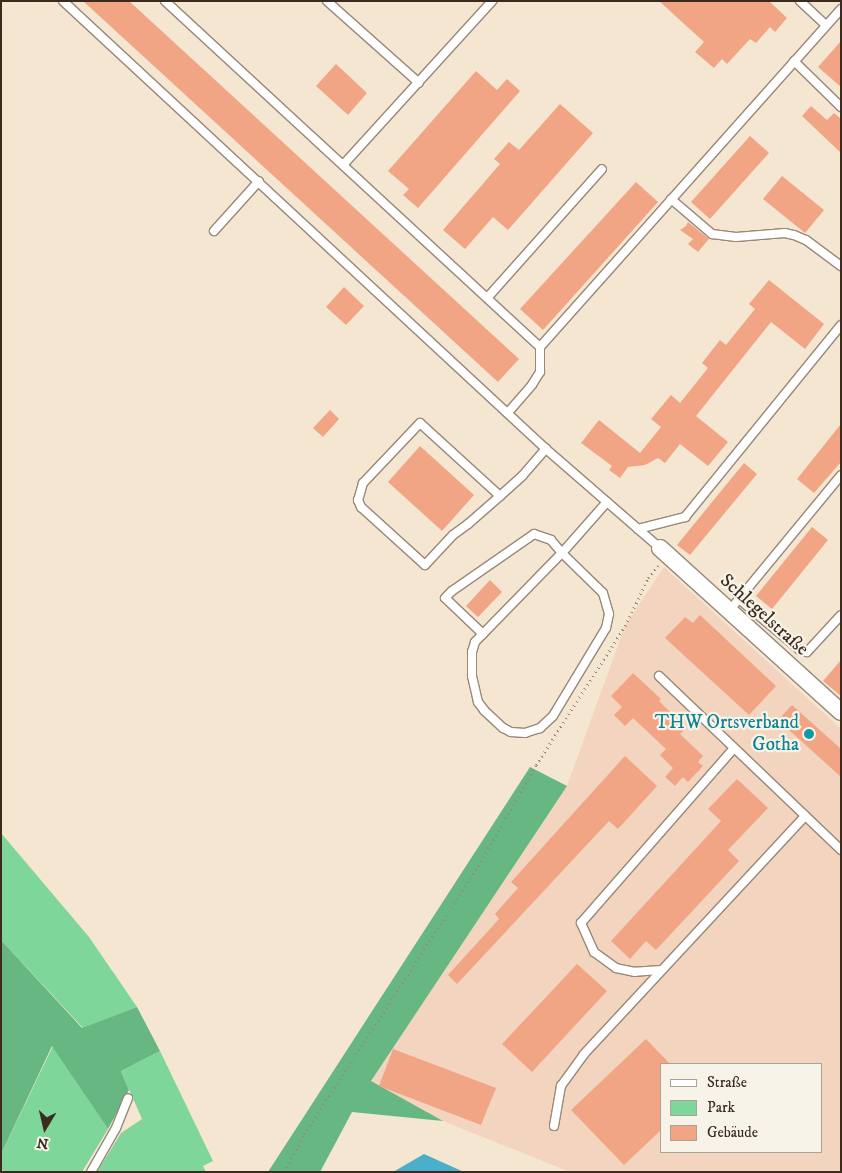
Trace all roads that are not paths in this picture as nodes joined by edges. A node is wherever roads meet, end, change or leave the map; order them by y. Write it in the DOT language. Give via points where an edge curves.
graph roads {
  1 [pos="63,1"];
  2 [pos="165,1"];
  3 [pos="327,1"];
  4 [pos="492,1"];
  5 [pos="800,1"];
  6 [pos="841,8"];
  7 [pos="826,25"];
  8 [pos="794,62"];
  9 [pos="419,83"];
  10 [pos="841,107"];
  11 [pos="343,165"];
  12 [pos="602,169"];
  13 [pos="259,181"];
  14 [pos="671,199"];
  15 [pos="214,231"];
  16 [pos="841,266"];
  17 [pos="488,297"];
  18 [pos="841,326"];
  19 [pos="540,346"];
  20 [pos="508,413"];
  21 [pos="546,449"];
  22 [pos="841,476"];
  23 [pos="500,496"];
  24 [pos="607,502"];
  25 [pos="638,529"];
  26 [pos="663,552"];
  27 [pos="562,553"];
  28 [pos="734,605"];
  29 [pos="841,615"];
  30 [pos="482,634"];
  31 [pos="659,676"];
  32 [pos="841,712"];
  33 [pos="734,748"];
  34 [pos="805,816"];
  35 [pos="841,850"];
  36 [pos="661,970"];
  37 [pos="128,1098"];
  38 [pos="554,1126"];
  39 [pos="91,1172"];
  1 -- 13 [label="lane"];
  2 -- 11 [label="lane"];
  3 -- 9 [label="lane"];
  4 -- 9 [label="lane"];
  5 -- 7 [label="lane"];
  6 -- 7 [label="lane"];
  7 -- 8 [label="lane"];
  8 -- 10 [label="lane"];
  8 -- 14 [label="lane"];
  9 -- 11 [label="lane"];
  11 -- 17 [label="lane"];
  12 -- 17 [label="lane"];
  13 -- 15 [label="lane"];
  13 -- 20 [label="lane"];
  14 -- 16 [label="lane" via="712,234 736,237 794,235"];
  14 -- 19 [label="lane"];
  17 -- 19 [label="lane"];
  18 -- 25 [label="lane" via="685,517"];
  19 -- 20 [label="lane" via="540,372"];
  20 -- 21 [label="lane"];
  21 -- 23 [label="lane"];
  21 -- 24 [label="lane"];
  22 -- 28 [label="lane"];
  23 -- 23 [label="lane" via="453,535 425,565 361,507 358,500 363,483 420,423"];
  24 -- 25 [label="lane"];
  24 -- 27 [label="lane"];
  25 -- 26 [label="lane"];
  26 -- 28 [label="street, Schlegelstraße"];
  27 -- 30 [label="lane"];
  27 -- 30 [label="lane" via="551,540 534,534 452,591 446,598"];
  27 -- 30 [label="lane" via="598,586 609,614 606,628 553,716 540,728 525,733 503,728 478,702 472,676 472,652"];
  28 -- 29 [label="lane" via="800,650 808,652"];
  28 -- 32 [label="street, Schlegelstraße"];
  31 -- 33 [label="lane"];
  33 -- 34 [label="lane"];
  33 -- 36 [label="lane" via="581,923 594,952 616,968 634,972"];
  34 -- 35 [label="lane"];
  34 -- 36 [label="lane"];
  36 -- 38 [label="lane" via="584,1054 561,1086"];
  37 -- 39 [label="lane" via="116,1128"];
}
